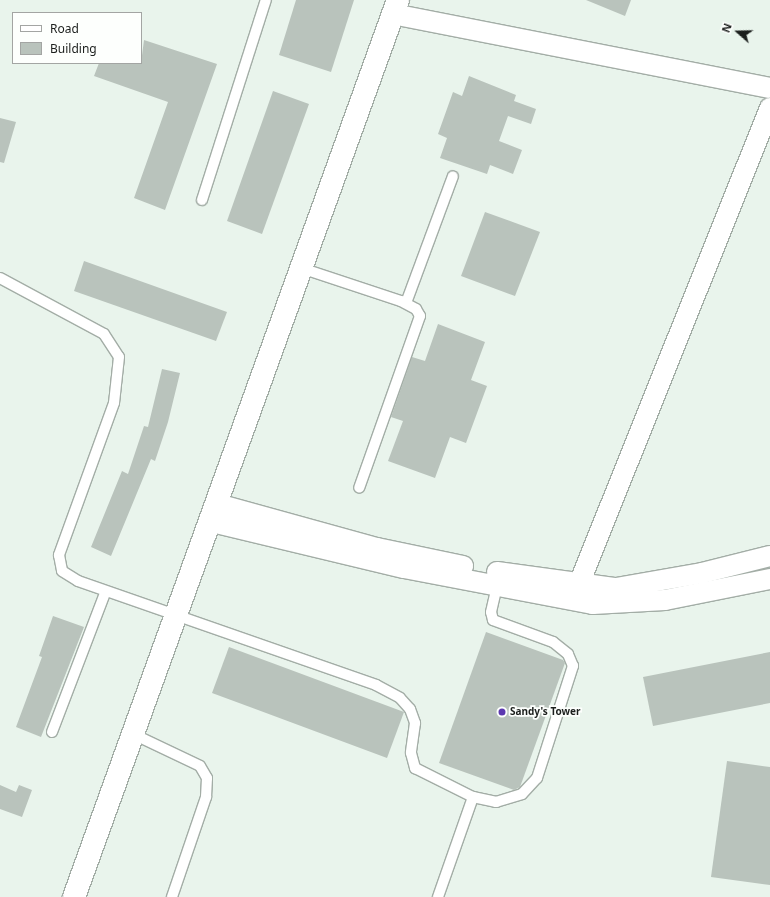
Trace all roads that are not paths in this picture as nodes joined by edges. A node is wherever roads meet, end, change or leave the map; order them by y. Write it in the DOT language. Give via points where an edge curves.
graph roads {
  1 [pos="266,0"];
  2 [pos="396,7"];
  3 [pos="770,88"];
  4 [pos="770,108"];
  5 [pos="453,176"];
  6 [pos="202,200"];
  7 [pos="301,268"];
  8 [pos="0,278"];
  9 [pos="406,303"];
  10 [pos="359,488"];
  11 [pos="215,513"];
  12 [pos="770,556"];
  13 [pos="770,579"];
  14 [pos="579,584"];
  15 [pos="498,586"];
  16 [pos="105,593"];
  17 [pos="176,615"];
  18 [pos="52,732"];
  19 [pos="133,734"];
  20 [pos="473,798"];
  21 [pos="74,897"];
  22 [pos="172,897"];
  23 [pos="438,897"];
  1 -- 6 [label="lane"];
  2 -- 3 [label="street"];
  2 -- 7 [label="street"];
  4 -- 14 [label="street"];
  5 -- 9 [label="lane"];
  7 -- 9 [label="lane"];
  7 -- 11 [label="street"];
  8 -- 16 [label="lane" via="104,334 119,357 114,403 59,555 62,571"];
  9 -- 10 [label="lane" via="416,309 420,316"];
  11 -- 14 [label="street" via="489,571"];
  11 -- 15 [label="street" via="404,568"];
  11 -- 17 [label="street"];
  12 -- 14 [label="street" via="702,573 616,588"];
  13 -- 15 [label="street" via="665,600 601,604"];
  15 -- 20 [label="lane" via="491,612 493,620 553,642 568,654 573,666 537,778 522,794 508,800 496,802"];
  16 -- 17 [label="lane"];
  16 -- 18 [label="lane"];
  17 -- 19 [label="street"];
  17 -- 20 [label="lane" via="376,685 400,698 410,709 415,723 411,753 415,768"];
  19 -- 21 [label="street"];
  19 -- 22 [label="lane" via="200,766 207,778 206,797"];
  20 -- 23 [label="lane"];
}
